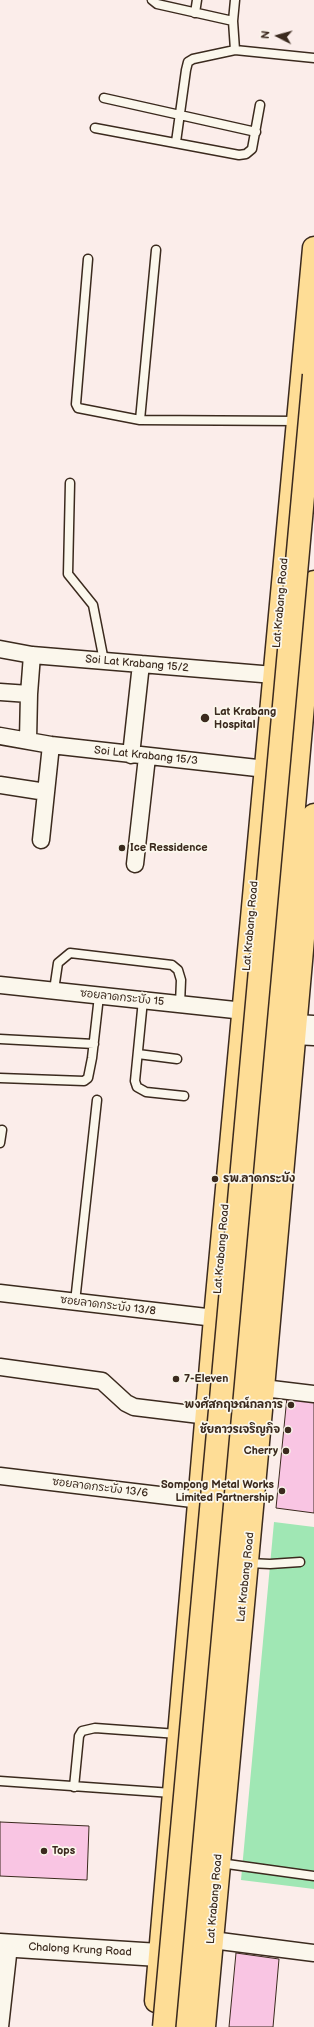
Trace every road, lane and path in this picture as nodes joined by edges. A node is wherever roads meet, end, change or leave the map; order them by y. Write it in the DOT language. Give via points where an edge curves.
graph roads {
  1 [pos="152,0"];
  2 [pos="197,0"];
  3 [pos="235,0"];
  4 [pos="195,13"];
  5 [pos="233,21"];
  6 [pos="235,50"];
  7 [pos="314,58"];
  8 [pos="104,98"];
  9 [pos="260,105"];
  10 [pos="179,115"];
  11 [pos="95,128"];
  12 [pos="256,132"];
  13 [pos="176,142"];
  14 [pos="314,248"];
  15 [pos="156,250"];
  16 [pos="88,259"];
  17 [pos="314,375"];
  18 [pos="140,420"];
  19 [pos="298,421"];
  20 [pos="70,483"];
  21 [pos="284,578"];
  22 [pos="314,582"];
  23 [pos="0,649"];
  24 [pos="32,655"];
  25 [pos="104,661"];
  26 [pos="140,664"];
  27 [pos="274,676"];
  28 [pos="0,692"];
  29 [pos="28,694"];
  30 [pos="0,736"];
  31 [pos="28,740"];
  32 [pos="51,745"];
  33 [pos="131,755"];
  34 [pos="147,757"];
  35 [pos="266,770"];
  36 [pos="0,785"];
  37 [pos="46,792"];
  38 [pos="314,815"];
  39 [pos="41,840"];
  40 [pos="135,864"];
  41 [pos="0,985"];
  42 [pos="54,990"];
  43 [pos="99,996"];
  44 [pos="143,1000"];
  45 [pos="180,1004"];
  46 [pos="244,1011"];
  47 [pos="305,1030"];
  48 [pos="0,1038"];
  49 [pos="94,1044"];
  50 [pos="138,1054"];
  51 [pos="177,1059"];
  52 [pos="0,1078"];
  53 [pos="184,1096"];
  54 [pos="97,1100"];
  55 [pos="2,1130"];
  56 [pos="0,1142"];
  57 [pos="0,1293"];
  58 [pos="75,1302"];
  59 [pos="215,1318"];
  60 [pos="0,1367"];
  61 [pos="264,1388"];
  62 [pos="314,1394"];
  63 [pos="208,1416"];
  64 [pos="0,1476"];
  65 [pos="201,1500"];
  66 [pos="247,1562"];
  67 [pos="300,1562"];
  68 [pos="179,1734"];
  69 [pos="0,1781"];
  70 [pos="74,1787"];
  71 [pos="173,1793"];
  72 [pos="219,1863"];
  73 [pos="314,1876"];
  74 [pos="212,1940"];
  75 [pos="5,1946"];
  76 [pos="314,1953"];
  77 [pos="159,1954"];
  78 [pos="0,2027"];
  79 [pos="153,2027"];
  80 [pos="164,2027"];
  81 [pos="185,2027"];
  82 [pos="204,2027"];
  1 -- 4 [label="lane" via="157,4"];
  2 -- 4 [label="lane"];
  3 -- 5 [label="lane"];
  4 -- 5 [label="lane"];
  5 -- 6 [label="lane"];
  6 -- 7 [label="lane"];
  6 -- 10 [label="lane" via="188,62"];
  8 -- 10 [label="lane"];
  9 -- 12 [label="lane"];
  10 -- 12 [label="lane"];
  10 -- 13 [label="lane"];
  11 -- 13 [label="lane"];
  12 -- 13 [label="lane" via="249,153 239,155"];
  14 -- 19 [label="main road, Lat Krabang Road"];
  15 -- 18 [label="lane"];
  16 -- 18 [label="lane" via="76,404 83,410"];
  17 -- 80 [label="main road, bridge"];
  18 -- 19 [label="lane"];
  19 -- 21 [label="main road, Lat Krabang Road"];
  20 -- 25 [label="lane" via="68,574 93,605"];
  21 -- 22 [label="main road"];
  21 -- 27 [label="main road, Lat Krabang Road"];
  22 -- 81 [label="main road"];
  23 -- 24 [label="street, Soi Lat Krabang 15/2"];
  24 -- 25 [label="street, Soi Lat Krabang 15/2"];
  24 -- 29 [label="street"];
  25 -- 26 [label="street, Soi Lat Krabang 15/2"];
  26 -- 27 [label="street, Soi Lat Krabang 15/2"];
  26 -- 33 [label="street"];
  27 -- 35 [label="main road, Lat Krabang Road"];
  28 -- 29 [label="street"];
  29 -- 31 [label="street"];
  30 -- 31 [label="street, Soi Lat Krabang 15/3"];
  31 -- 32 [label="street, Soi Lat Krabang 15/3"];
  32 -- 33 [label="street, Soi Lat Krabang 15/3"];
  32 -- 37 [label="street"];
  33 -- 34 [label="street, Soi Lat Krabang 15/3"];
  34 -- 35 [label="street, Soi Lat Krabang 15/3"];
  34 -- 40 [label="street"];
  35 -- 46 [label="main road, Lat Krabang Road"];
  36 -- 37 [label="street"];
  37 -- 39 [label="street"];
  38 -- 47 [label="main road, Lat Krabang Road"];
  41 -- 42 [label="street, ซอยลาดกระบัง 15"];
  42 -- 43 [label="street, ซอยลาดกระบัง 15"];
  42 -- 45 [label="lane" via="58,964 70,953 172,965 178,970 182,980"];
  43 -- 44 [label="street, ซอยลาดกระบัง 15"];
  43 -- 49 [label="lane"];
  44 -- 45 [label="street, ซอยลาดกระบัง 15"];
  44 -- 50 [label="lane"];
  45 -- 46 [label="street, ซอยลาดกระบัง 15"];
  46 -- 59 [label="main road, Lat Krabang Road"];
  47 -- 61 [label="main road, Lat Krabang Road"];
  48 -- 49 [label="lane"];
  49 -- 52 [label="lane" via="88,1078 84,1081"];
  50 -- 51 [label="lane"];
  50 -- 53 [label="lane" via="135,1081 137,1087 146,1092"];
  54 -- 58 [label="lane"];
  55 -- 56 [label="lane"];
  57 -- 58 [label="street, ซอยลาดกระบัง 13/8"];
  58 -- 59 [label="street, ซอยลาดกระบัง 13/8"];
  59 -- 63 [label="main road, Lat Krabang Road"];
  60 -- 63 [label="street" via="102,1381 134,1407"];
  61 -- 62 [label="street"];
  61 -- 66 [label="main road, Lat Krabang Road"];
  63 -- 65 [label="main road, Lat Krabang Road"];
  64 -- 65 [label="street, ซอยลาดกระบัง 13/6"];
  65 -- 68 [label="main road, Lat Krabang Road"];
  66 -- 67 [label="lane"];
  66 -- 72 [label="main road, Lat Krabang Road"];
  68 -- 70 [label="lane" via="95,1728 82,1731 79,1736"];
  68 -- 71 [label="main road, Lat Krabang Road"];
  69 -- 70 [label="lane"];
  70 -- 71 [label="lane"];
  71 -- 77 [label="main road, Lat Krabang Road"];
  72 -- 73 [label="lane"];
  72 -- 74 [label="main road, Lat Krabang Road"];
  74 -- 76 [label="street"];
  74 -- 82 [label="main road, Lat Krabang Road"];
  75 -- 77 [label="main road, Chalong Krung Road"];
  75 -- 78 [label="street"];
  77 -- 79 [label="main road"];
}
